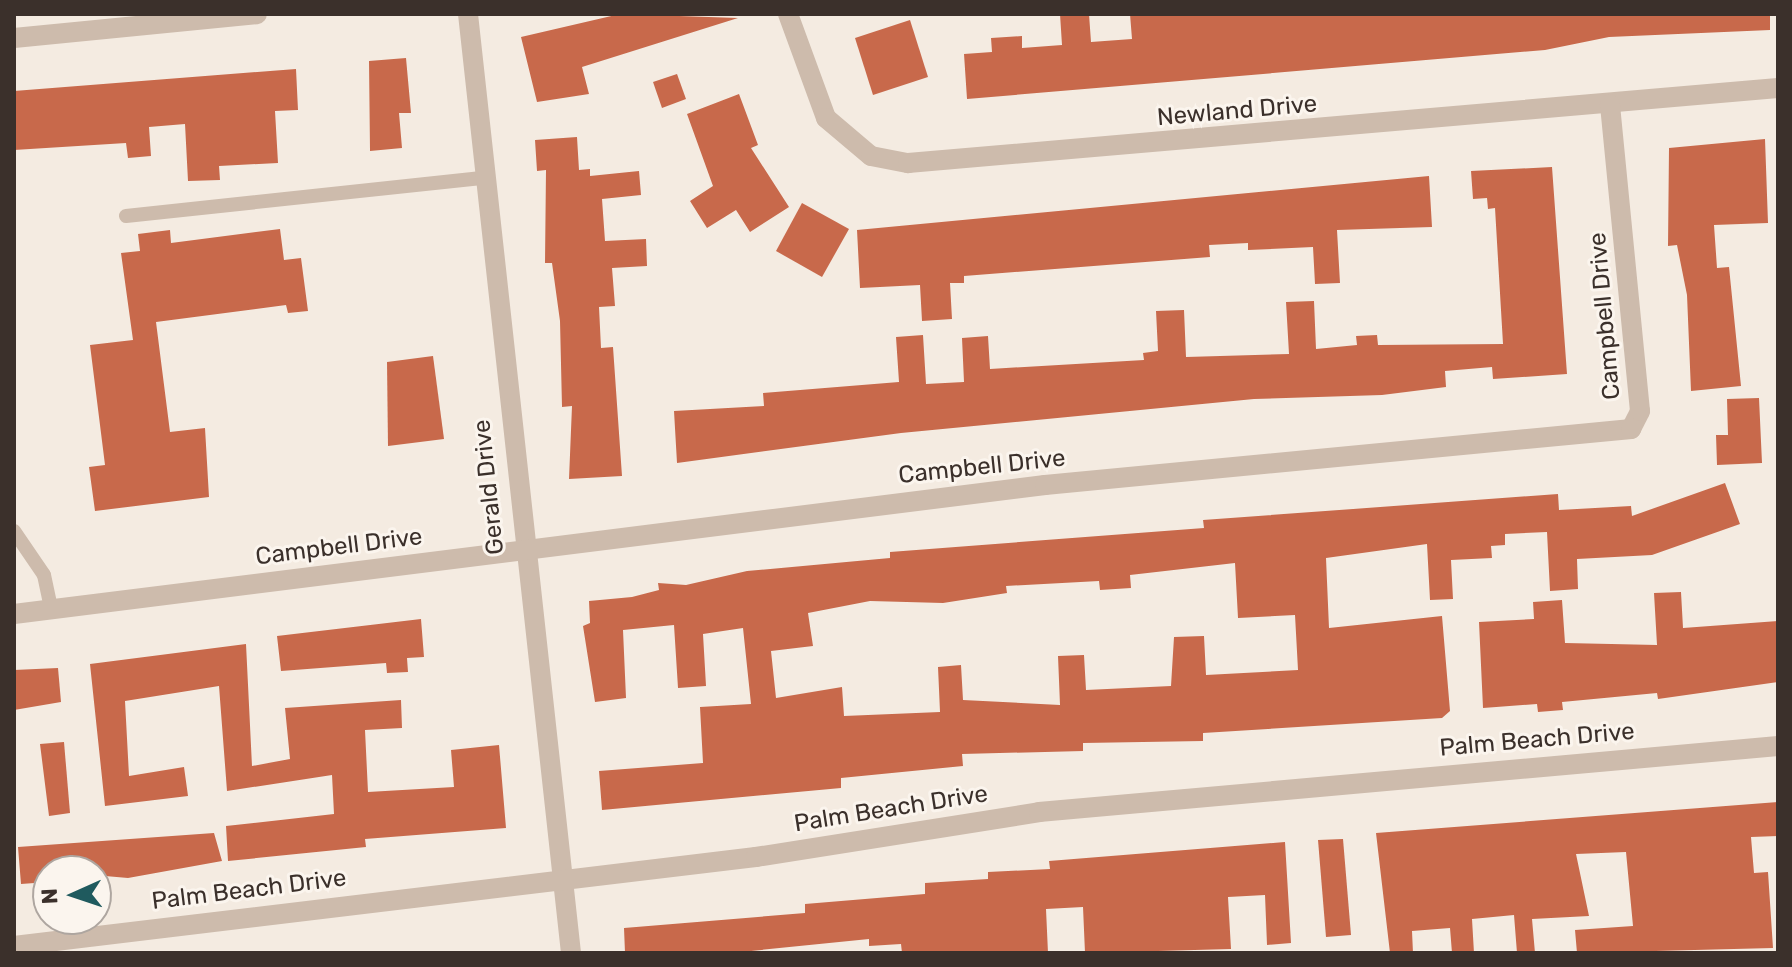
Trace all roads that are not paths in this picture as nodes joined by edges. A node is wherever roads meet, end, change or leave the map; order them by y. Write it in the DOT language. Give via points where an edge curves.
graph roads {
  1 [pos="257,14"];
  2 [pos="468,14"];
  3 [pos="788,14"];
  4 [pos="14,38"];
  5 [pos="1778,88"];
  6 [pos="1610,104"];
  7 [pos="484,178"];
  8 [pos="126,216"];
  9 [pos="14,531"];
  10 [pos="522,551"];
  11 [pos="51,609"];
  12 [pos="14,614"];
  13 [pos="1778,746"];
  14 [pos="562,876"];
  15 [pos="14,946"];
  16 [pos="571,953"];
  1 -- 4 [label="street"];
  2 -- 7 [label="street, Gerald Drive"];
  3 -- 6 [label="street, Newland Drive" via="826,118 871,156 908,163"];
  5 -- 6 [label="street, Newland Drive"];
  6 -- 10 [label="street, Campbell Drive" via="1640,411 1631,429 1045,485"];
  7 -- 8 [label="lane"];
  7 -- 10 [label="street, Gerald Drive"];
  9 -- 11 [label="lane" via="44,575"];
  10 -- 11 [label="street, Campbell Drive"];
  10 -- 14 [label="street, Gerald Drive"];
  11 -- 12 [label="street, Campbell Drive"];
  13 -- 14 [label="street, Palm Beach Drive" via="1070,809 756,857"];
  14 -- 15 [label="street, Palm Beach Drive"];
  14 -- 16 [label="street, Gerald Drive"];
}
